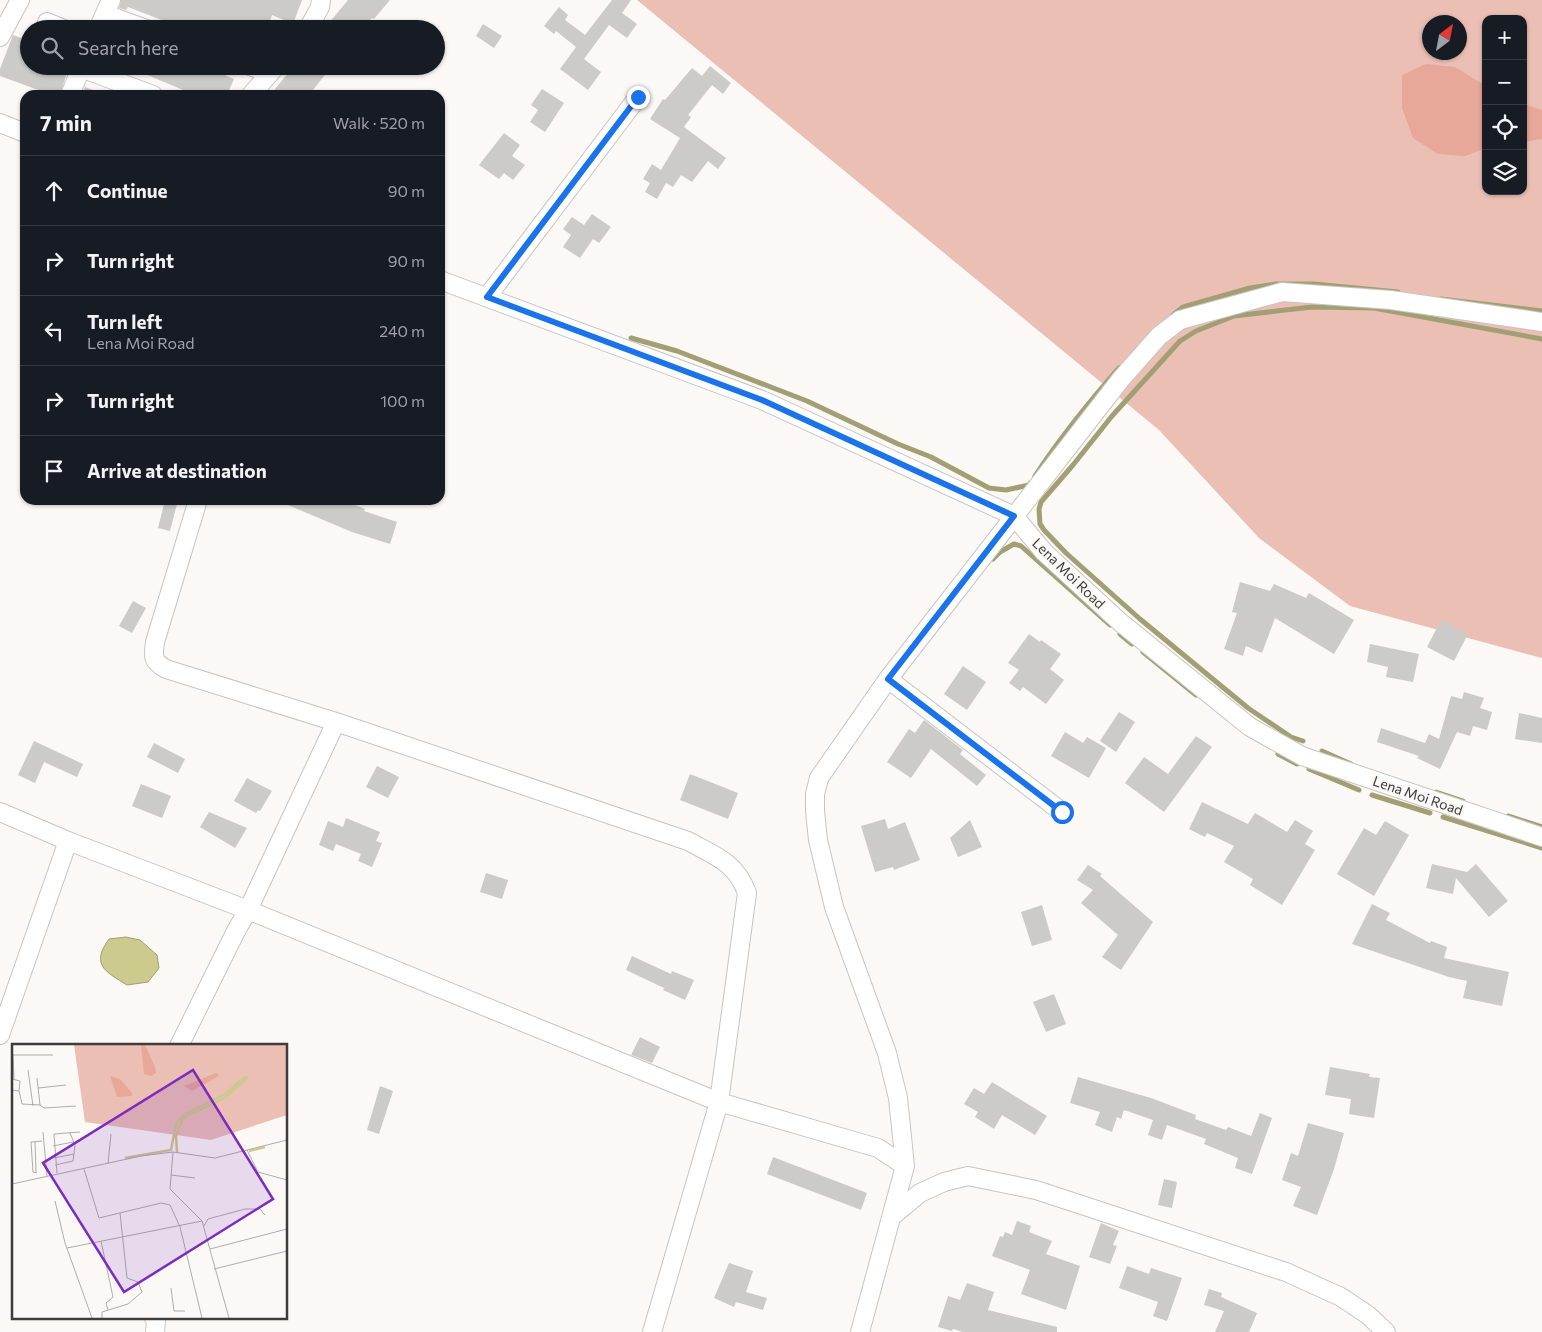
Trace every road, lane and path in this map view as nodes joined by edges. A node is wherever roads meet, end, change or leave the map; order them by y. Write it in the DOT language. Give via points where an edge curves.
graph roads {
  1 [pos="20,0"];
  2 [pos="321,0"];
  3 [pos="105,14"];
  4 [pos="121,20"];
  5 [pos="313,20"];
  6 [pos="0,37"];
  7 [pos="78,75"];
  8 [pos="102,75"];
  9 [pos="268,75"];
  10 [pos="72,90"];
  11 [pos="140,90"];
  12 [pos="255,90"];
  13 [pos="638,97"];
  14 [pos="0,123"];
  15 [pos="20,131"];
  16 [pos="445,282"];
  17 [pos="487,297"];
  18 [pos="1542,322"];
  19 [pos="196,505"];
  20 [pos="1014,516"];
  21 [pos="888,679"];
  22 [pos="336,722"];
  23 [pos="0,812"];
  24 [pos="1062,812"];
  25 [pos="1542,837"];
  26 [pos="68,841"];
  27 [pos="248,910"];
  28 [pos="0,1035"];
  29 [pos="180,1044"];
  30 [pos="719,1102"];
  31 [pos="905,1166"];
  32 [pos="891,1217"];
  33 [pos="652,1332"];
  34 [pos="860,1332"];
  35 [pos="1386,1332"];
  1 -- 6 [label="street"];
  2 -- 5 [label="street"];
  3 -- 4 [label="street"];
  7 -- 10 [label="street"];
  8 -- 11 [label="street"];
  9 -- 12 [label="street"];
  13 -- 17 [label="street"];
  14 -- 15 [label="street"];
  16 -- 17 [label="street, Lena Moi Road"];
  17 -- 20 [label="street, Lena Moi Road" via="762,400"];
  18 -- 20 [label="street" via="1391,300 1282,292 1180,320 1159,336 1121,379"];
  19 -- 22 [label="street" via="155,642 153,656 158,664"];
  20 -- 21 [label="street"];
  20 -- 25 [label="street, Lena Moi Road" via="1044,552 1120,622 1250,727 1302,756"];
  21 -- 24 [label="street"];
  21 -- 31 [label="street" via="819,778 815,811 818,840 834,907 887,1052 898,1098"];
  22 -- 27 [label="street"];
  22 -- 30 [label="street" via="688,841 738,873 747,893"];
  23 -- 26 [label="street"];
  26 -- 27 [label="street"];
  26 -- 28 [label="street"];
  27 -- 29 [label="street"];
  27 -- 30 [label="street"];
  30 -- 31 [label="street" via="878,1148"];
  30 -- 33 [label="street"];
  31 -- 32 [label="street"];
  32 -- 34 [label="street"];
  32 -- 35 [label="street" via="920,1193 968,1176 1036,1190 1286,1272 1341,1297"];
}
